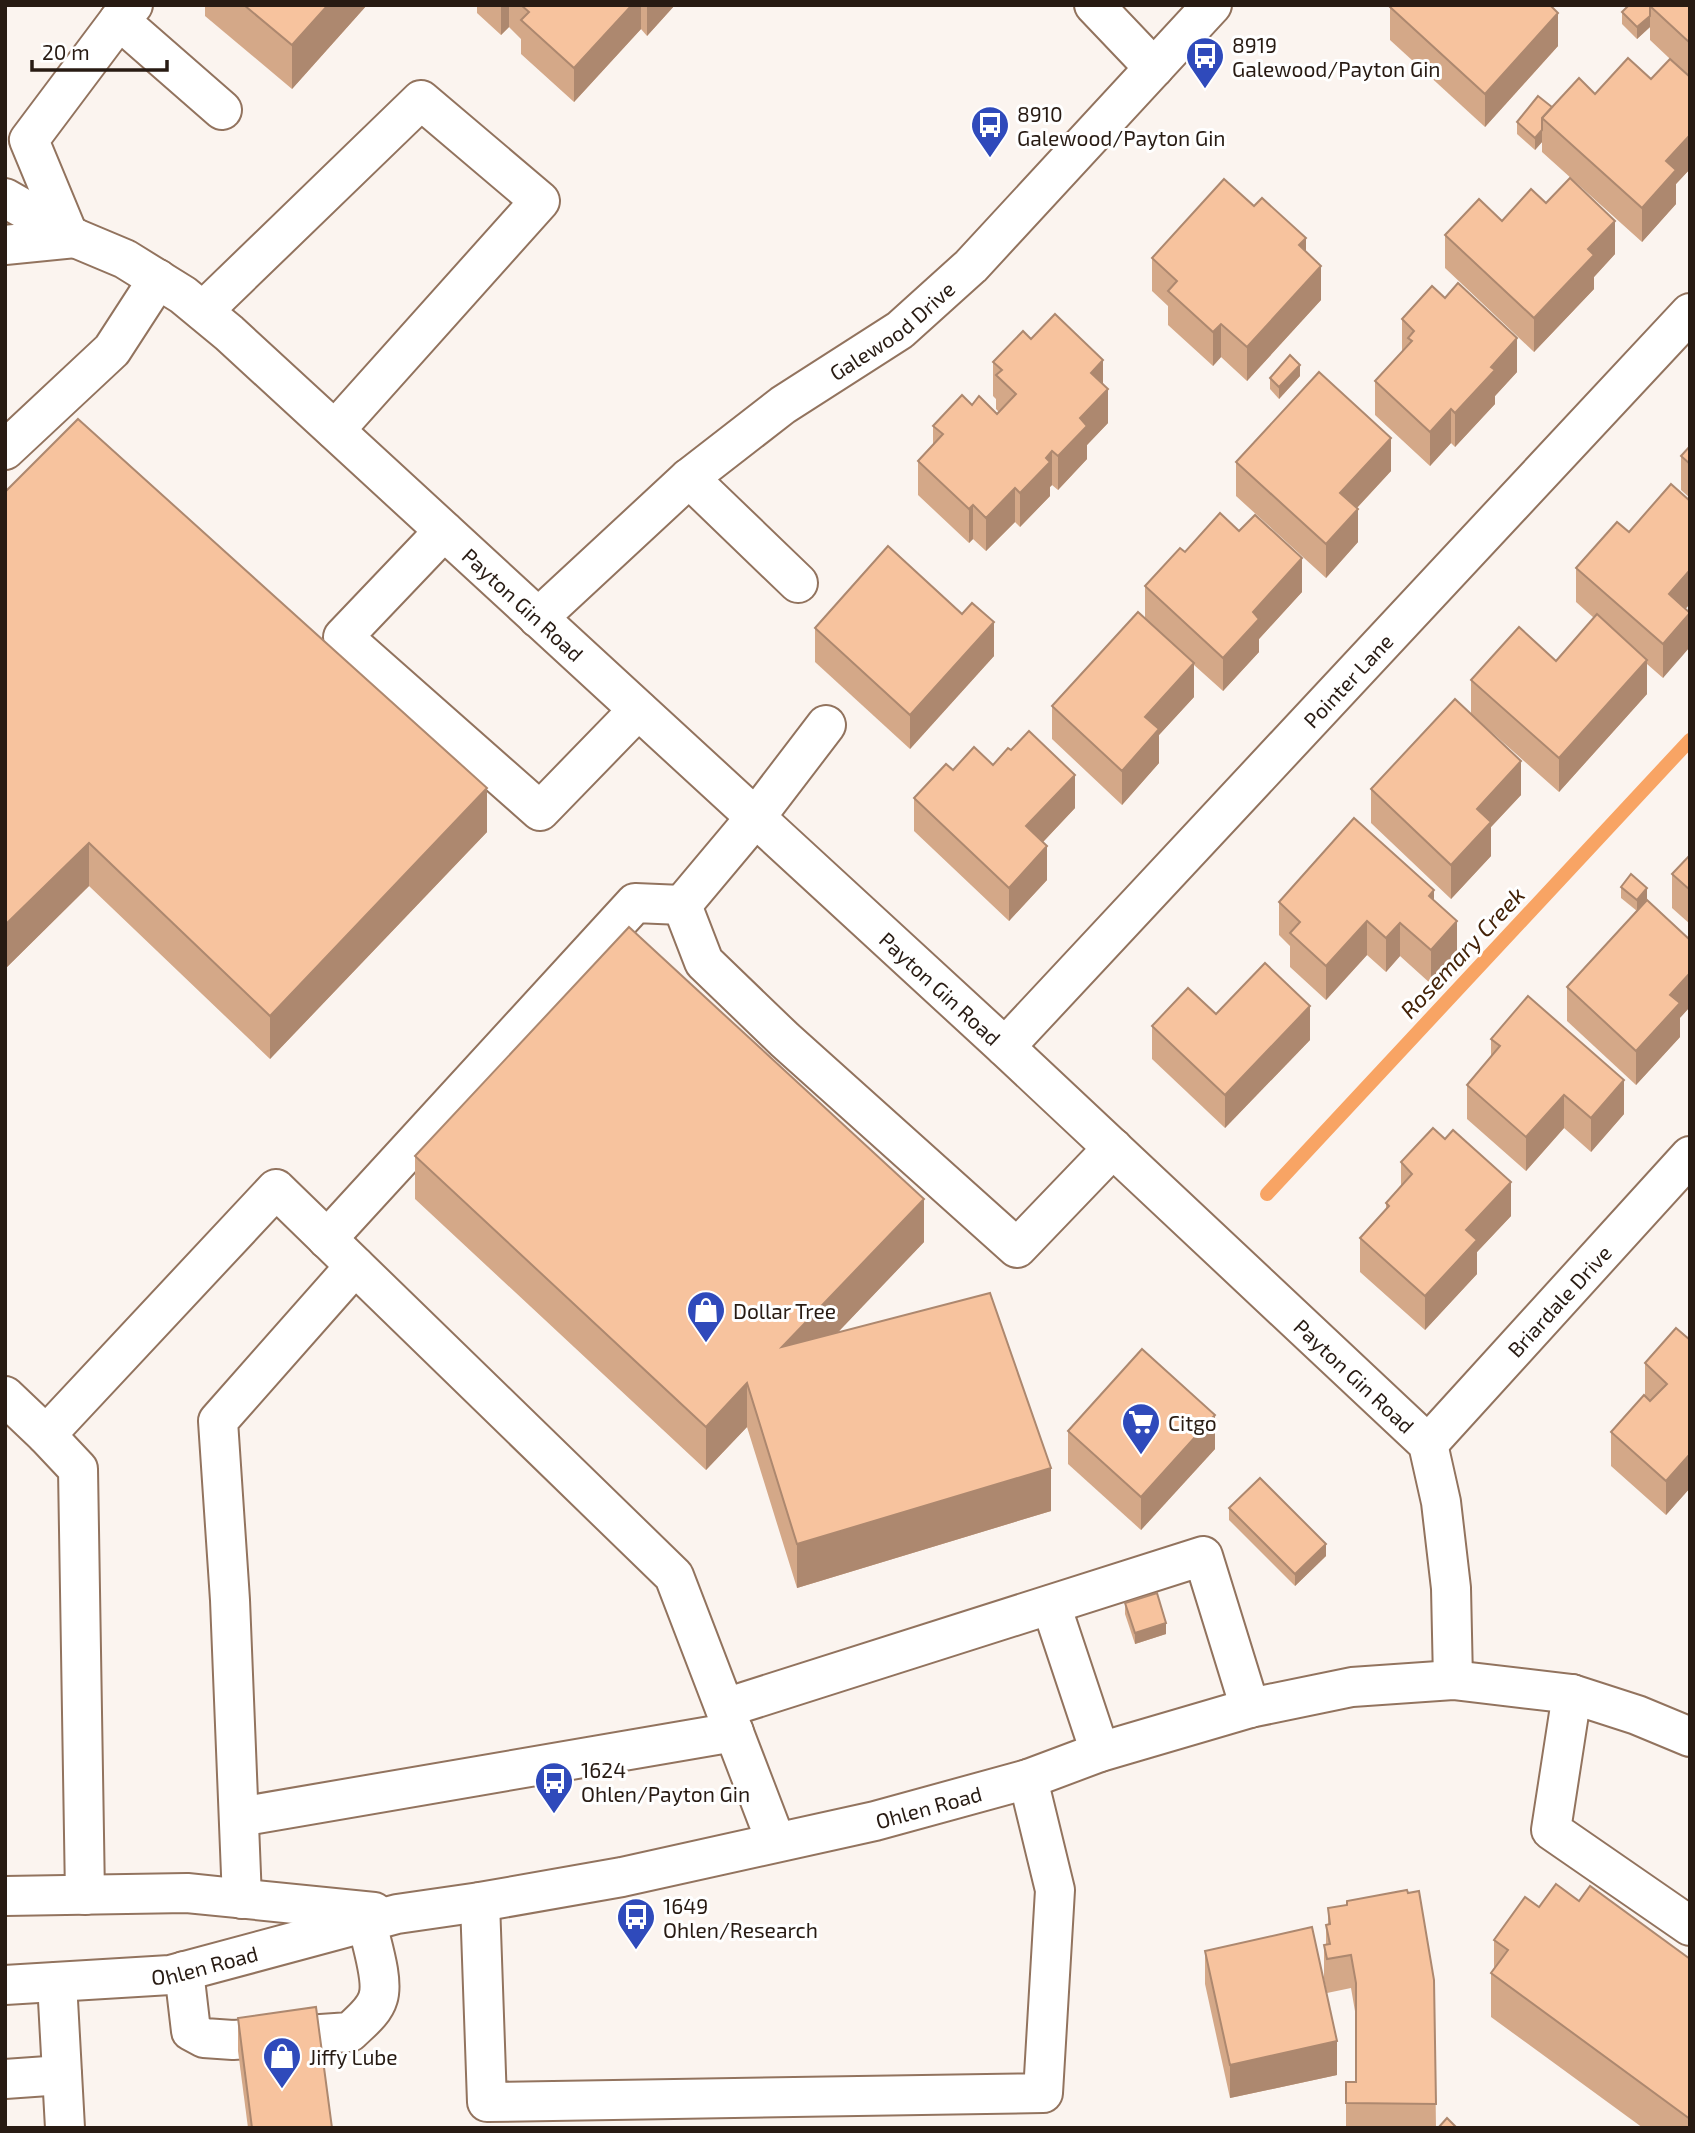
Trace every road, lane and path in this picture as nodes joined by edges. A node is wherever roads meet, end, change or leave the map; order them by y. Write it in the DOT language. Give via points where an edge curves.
graph roads {
  1 [pos="1094,5"];
  2 [pos="1212,5"];
  3 [pos="126,13"];
  4 [pos="1154,68"];
  5 [pos="222,110"];
  6 [pos="5,198"];
  7 [pos="71,236"];
  8 [pos="5,246"];
  9 [pos="158,279"];
  10 [pos="203,311"];
  11 [pos="1690,313"];
  12 [pos="335,430"];
  13 [pos="5,450"];
  14 [pos="689,478"];
  15 [pos="444,531"];
  16 [pos="798,583"];
  17 [pos="538,618"];
  18 [pos="638,710"];
  19 [pos="826,726"];
  20 [pos="755,818"];
  21 [pos="682,905"];
  22 [pos="1005,1047"];
  23 [pos="1113,1148"];
  24 [pos="1690,1156"];
  25 [pos="327,1239"];
  26 [pos="355,1266"];
  27 [pos="5,1396"];
  28 [pos="46,1435"];
  29 [pos="1428,1444"];
  30 [pos="1051,1605"];
  31 [pos="1453,1680"];
  32 [pos="1572,1694"];
  33 [pos="1250,1708"];
  34 [pos="729,1720"];
  35 [pos="1690,1737"];
  36 [pos="1100,1752"];
  37 [pos="1028,1779"];
  38 [pos="239,1817"];
  39 [pos="776,1842"];
  40 [pos="85,1895"];
  41 [pos="5,1896"];
  42 [pos="242,1899"];
  43 [pos="481,1902"];
  44 [pos="382,1918"];
  45 [pos="1690,1926"];
  46 [pos="184,1971"];
  47 [pos="57,1982"];
  48 [pos="5,1985"];
  49 [pos="62,2075"];
  50 [pos="5,2079"];
  51 [pos="487,2115"];
  52 [pos="65,2128"];
  1 -- 4 [label="street"];
  2 -- 4 [label="street, Galewood Drive"];
  3 -- 5 [label="street"];
  3 -- 7 [label="street" via="29,140"];
  4 -- 14 [label="street, Galewood Drive" via="971,266 900,330 783,405"];
  6 -- 7 [label="street, Payton Gin Road"];
  7 -- 8 [label="street, Payton Gin Road"];
  7 -- 9 [label="street, Payton Gin Road"];
  9 -- 10 [label="street, Payton Gin Road"];
  9 -- 13 [label="street" via="112,350"];
  10 -- 12 [label="street, Payton Gin Road"];
  10 -- 12 [label="street" via="421,100 540,201"];
  11 -- 22 [label="street, Pointer Lane"];
  12 -- 15 [label="street, Payton Gin Road"];
  14 -- 16 [label="street"];
  14 -- 17 [label="street, Galewood Drive"];
  15 -- 17 [label="street, Payton Gin Road"];
  15 -- 18 [label="street" via="343,637 540,811"];
  17 -- 18 [label="street, Payton Gin Road"];
  18 -- 20 [label="street, Payton Gin Road"];
  19 -- 20 [label="street"];
  20 -- 21 [label="street"];
  20 -- 22 [label="street, Payton Gin Road"];
  21 -- 23 [label="street" via="704,962 1017,1248"];
  21 -- 25 [label="street" via="635,904"];
  22 -- 23 [label="street, Payton Gin Road"];
  23 -- 29 [label="street, Payton Gin Road"];
  24 -- 29 [label="street, Briardale Drive"];
  25 -- 26 [label="street"];
  25 -- 28 [label="street" via="276,1189"];
  26 -- 34 [label="street" via="674,1576"];
  26 -- 38 [label="street" via="218,1421"];
  27 -- 28 [label="street"];
  28 -- 40 [label="street" via="78,1469"];
  29 -- 31 [label="street, Payton Gin Road" via="1441,1502 1451,1588"];
  30 -- 33 [label="street" via="1203,1556"];
  30 -- 34 [label="street"];
  30 -- 36 [label="street"];
  31 -- 32 [label="street"];
  31 -- 33 [label="street, Ohlen Road" via="1352,1687"];
  32 -- 35 [label="street"];
  32 -- 45 [label="street" via="1551,1830"];
  33 -- 36 [label="street, Ohlen Road"];
  34 -- 38 [label="street"];
  34 -- 39 [label="street"];
  36 -- 37 [label="street, Ohlen Road"];
  37 -- 39 [label="street, Ohlen Road" via="875,1821"];
  37 -- 51 [label="street" via="1055,1890 1043,2093"];
  38 -- 42 [label="street"];
  39 -- 43 [label="street, Ohlen Road" via="622,1877"];
  40 -- 41 [label="street, Ohlen Road"];
  40 -- 42 [label="street, Ohlen Road" via="187,1893"];
  42 -- 44 [label="street, Ohlen Road"];
  43 -- 44 [label="street, Ohlen Road"];
  43 -- 51 [label="street"];
  44 -- 46 [label="street, Ohlen Road"];
  44 -- 46 [label="street" via="379,1997 350,2032 204,2038 191,2031"];
  46 -- 47 [label="street, Ohlen Road"];
  47 -- 48 [label="street, Ohlen Road"];
  47 -- 49 [label="street"];
  49 -- 50 [label="street"];
  49 -- 52 [label="street"];
}
